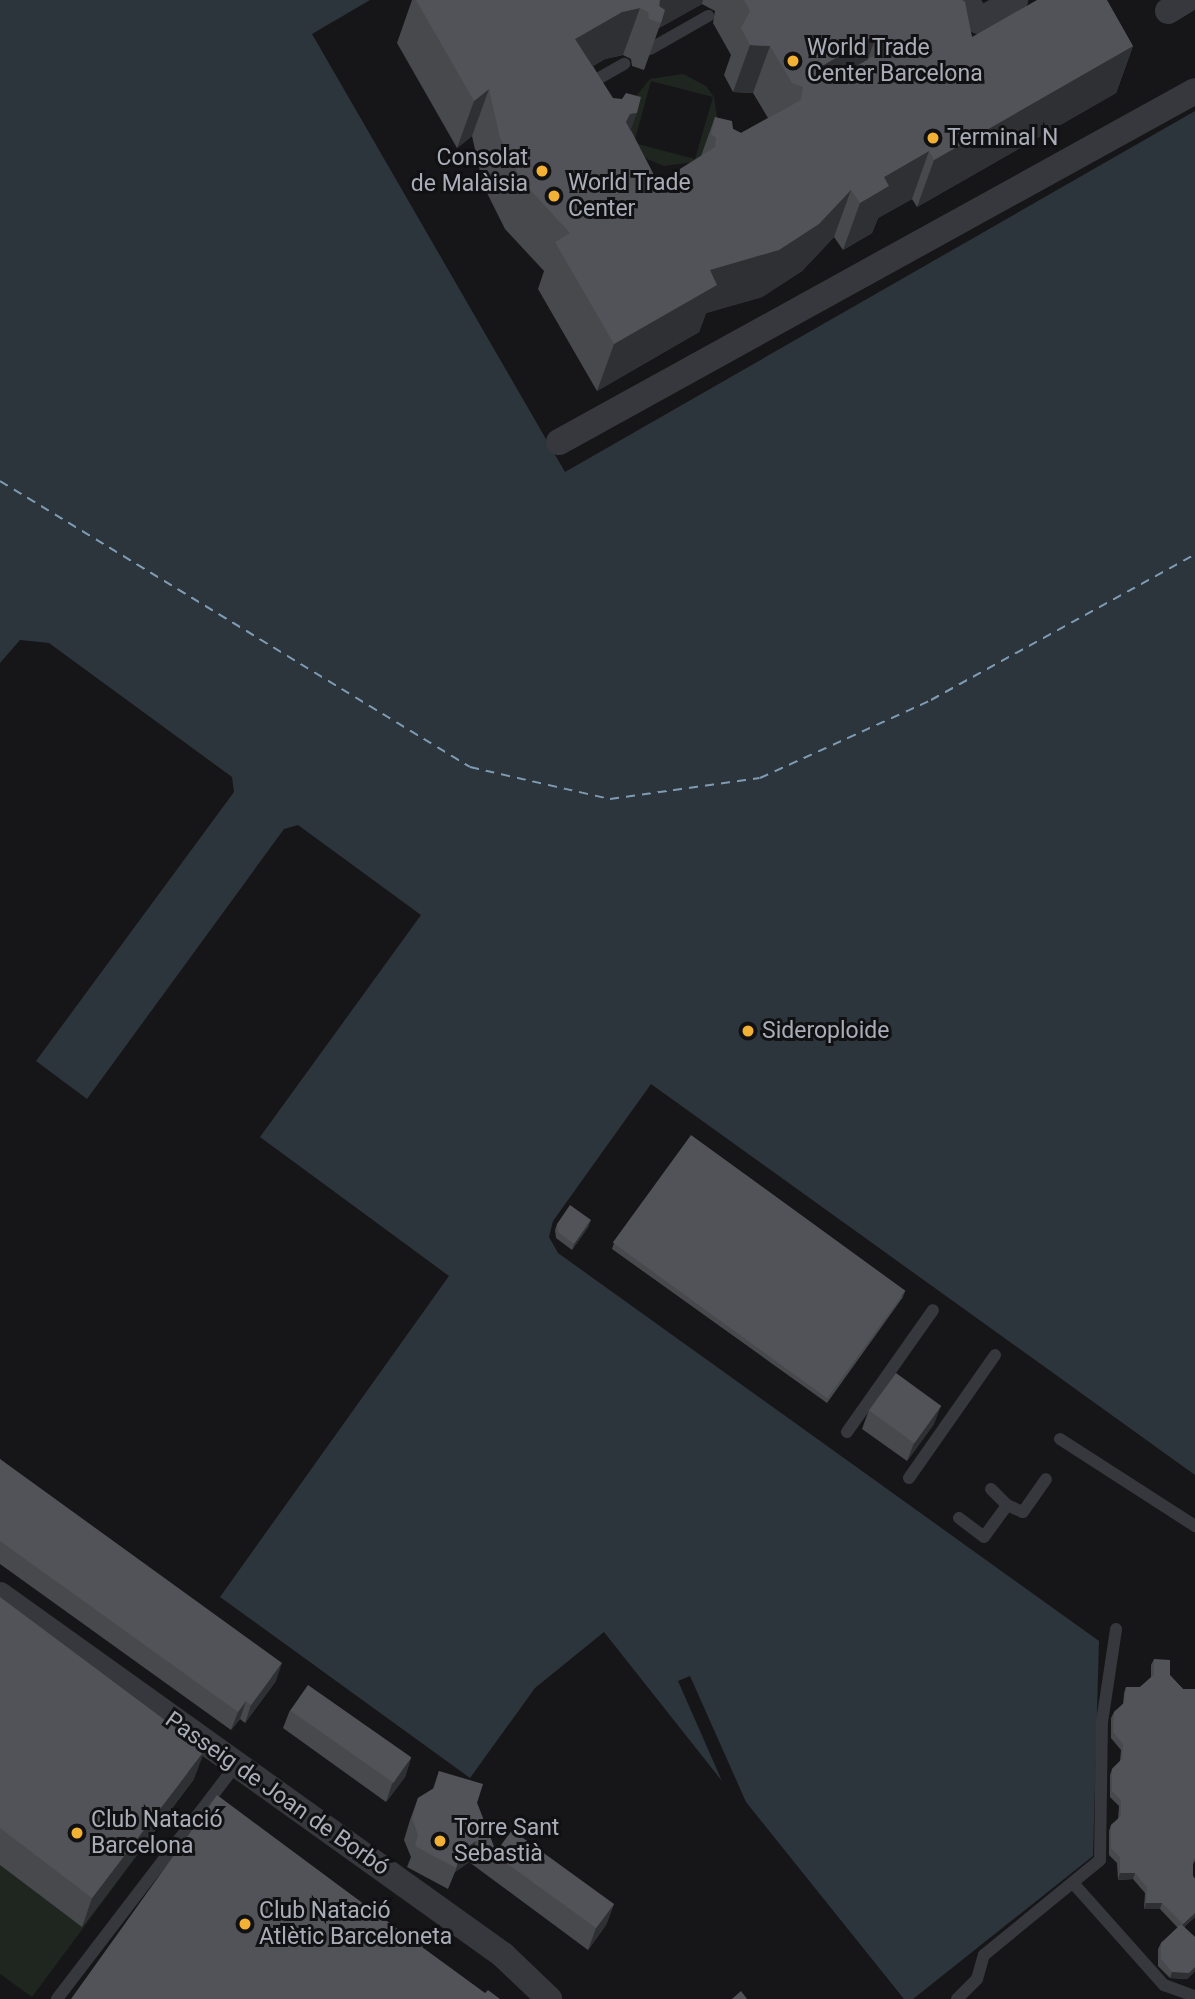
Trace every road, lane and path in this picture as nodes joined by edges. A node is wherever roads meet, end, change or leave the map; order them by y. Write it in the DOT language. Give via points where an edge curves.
graph roads {
  1 [pos="1015,0"];
  2 [pos="708,16"];
  3 [pos="971,16"];
  4 [pos="650,49"];
  5 [pos="624,64"];
  6 [pos="1195,91"];
  7 [pos="574,93"];
  8 [pos="559,442"];
  9 [pos="933,1310"];
  10 [pos="995,1355"];
  11 [pos="847,1432"];
  12 [pos="1060,1439"];
  13 [pos="909,1478"];
  14 [pos="1046,1479"];
  15 [pos="991,1489"];
  16 [pos="1007,1505"];
  17 [pos="958,1518"];
  18 [pos="1195,1526"];
  19 [pos="0,1595"];
  20 [pos="1116,1629"];
  21 [pos="235,1766"];
  22 [pos="1073,1883"];
  23 [pos="1195,1996"];
  24 [pos="57,1999"];
  25 [pos="550,1999"];
  26 [pos="957,1999"];
  1 -- 3 [label="street"];
  2 -- 4 [label="lane"];
  5 -- 7 [label="lane"];
  6 -- 8 [label="street"];
  9 -- 11 [label="lane"];
  10 -- 13 [label="lane"];
  12 -- 18 [label="lane"];
  14 -- 16 [label="lane" via="1023,1512"];
  15 -- 16 [label="lane"];
  16 -- 17 [label="lane" via="984,1537"];
  19 -- 21 [label="street, Passeig de Joan de Borbó"];
  20 -- 22 [label="lane" via="1102,1722 1100,1860"];
  21 -- 24 [label="lane"];
  21 -- 25 [label="street, Passeig de Joan de Borbó" via="503,1955"];
  22 -- 23 [label="lane" via="1164,1985"];
  22 -- 26 [label="lane" via="984,1955 977,1979"];
}
